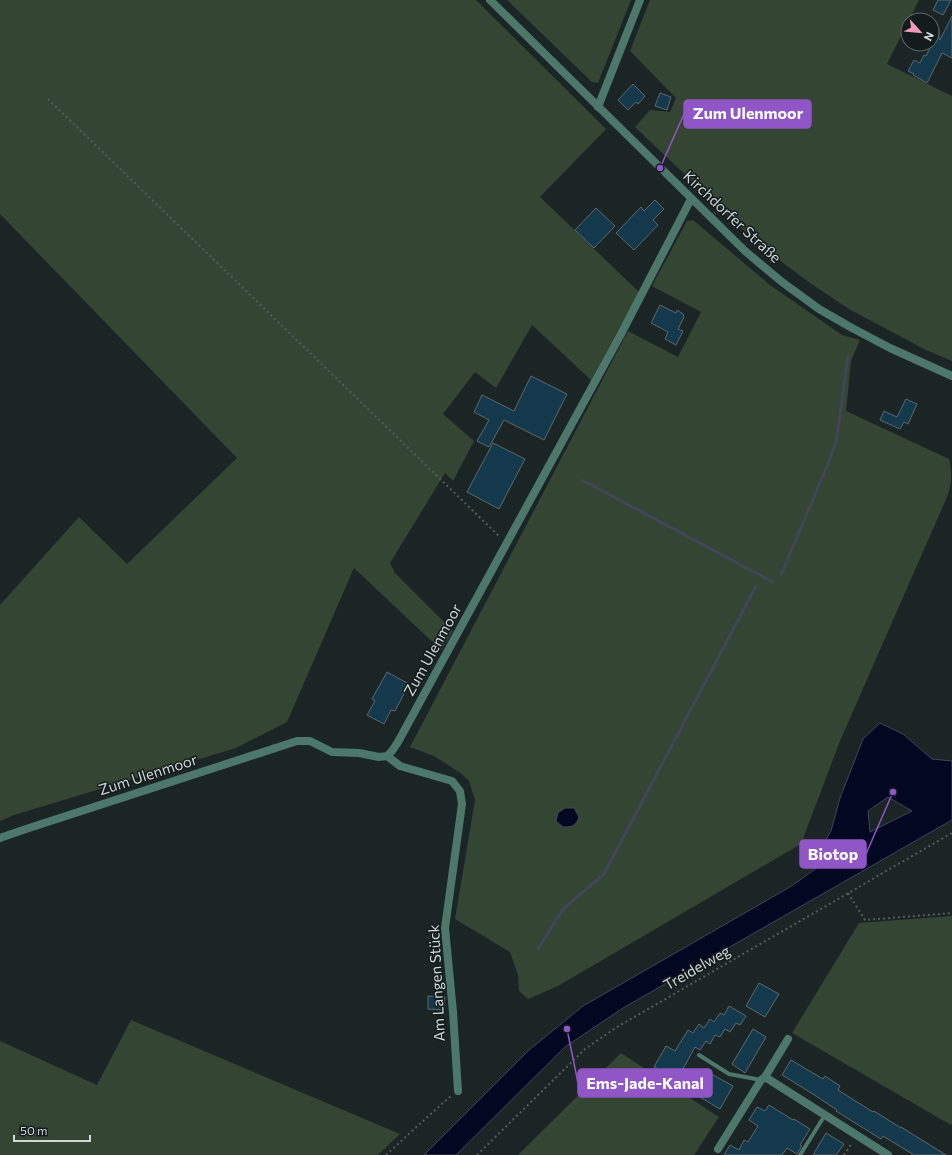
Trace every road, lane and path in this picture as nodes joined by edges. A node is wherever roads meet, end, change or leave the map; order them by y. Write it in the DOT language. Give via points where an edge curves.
graph roads {
  1 [pos="490,0"];
  2 [pos="640,0"];
  3 [pos="48,100"];
  4 [pos="598,107"];
  5 [pos="691,198"];
  6 [pos="952,376"];
  7 [pos="506,544"];
  8 [pos="387,756"];
  9 [pos="952,833"];
  10 [pos="0,838"];
  11 [pos="848,893"];
  12 [pos="952,913"];
  13 [pos="788,1039"];
  14 [pos="699,1056"];
  15 [pos="763,1079"];
  16 [pos="458,1090"];
  17 [pos="825,1115"];
  18 [pos="856,1135"];
  19 [pos="718,1149"];
  20 [pos="386,1155"];
  21 [pos="477,1155"];
  22 [pos="800,1155"];
  23 [pos="844,1155"];
  24 [pos="888,1155"];
  1 -- 4 [label="street, Kirchdorfer Straße"];
  2 -- 4 [label="street"];
  3 -- 7 [label="path"];
  4 -- 5 [label="street, Kirchdorfer Straße"];
  5 -- 6 [label="street, Kirchdorfer Straße" via="750,255 819,309 890,348"];
  5 -- 7 [label="street, Zum Ulenmoor" via="622,334"];
  7 -- 8 [label="street, Zum Ulenmoor" via="398,742"];
  8 -- 10 [label="street, Zum Ulenmoor" via="332,752 310,741 297,741"];
  8 -- 16 [label="street, Am Langen Stück" via="400,766 452,781 460,791 462,804 445,928"];
  9 -- 11 [label="path, Treidelweg"];
  11 -- 12 [label="path" via="865,920"];
  11 -- 21 [label="path, Treidelweg" via="617,1027 586,1049"];
  13 -- 15 [label="street"];
  14 -- 15 [label="lane" via="729,1074"];
  15 -- 17 [label="street"];
  15 -- 19 [label="street"];
  16 -- 20 [label="path"];
  17 -- 18 [label="street"];
  17 -- 22 [label="lane"];
  18 -- 23 [label="path"];
  18 -- 24 [label="street"];
}
